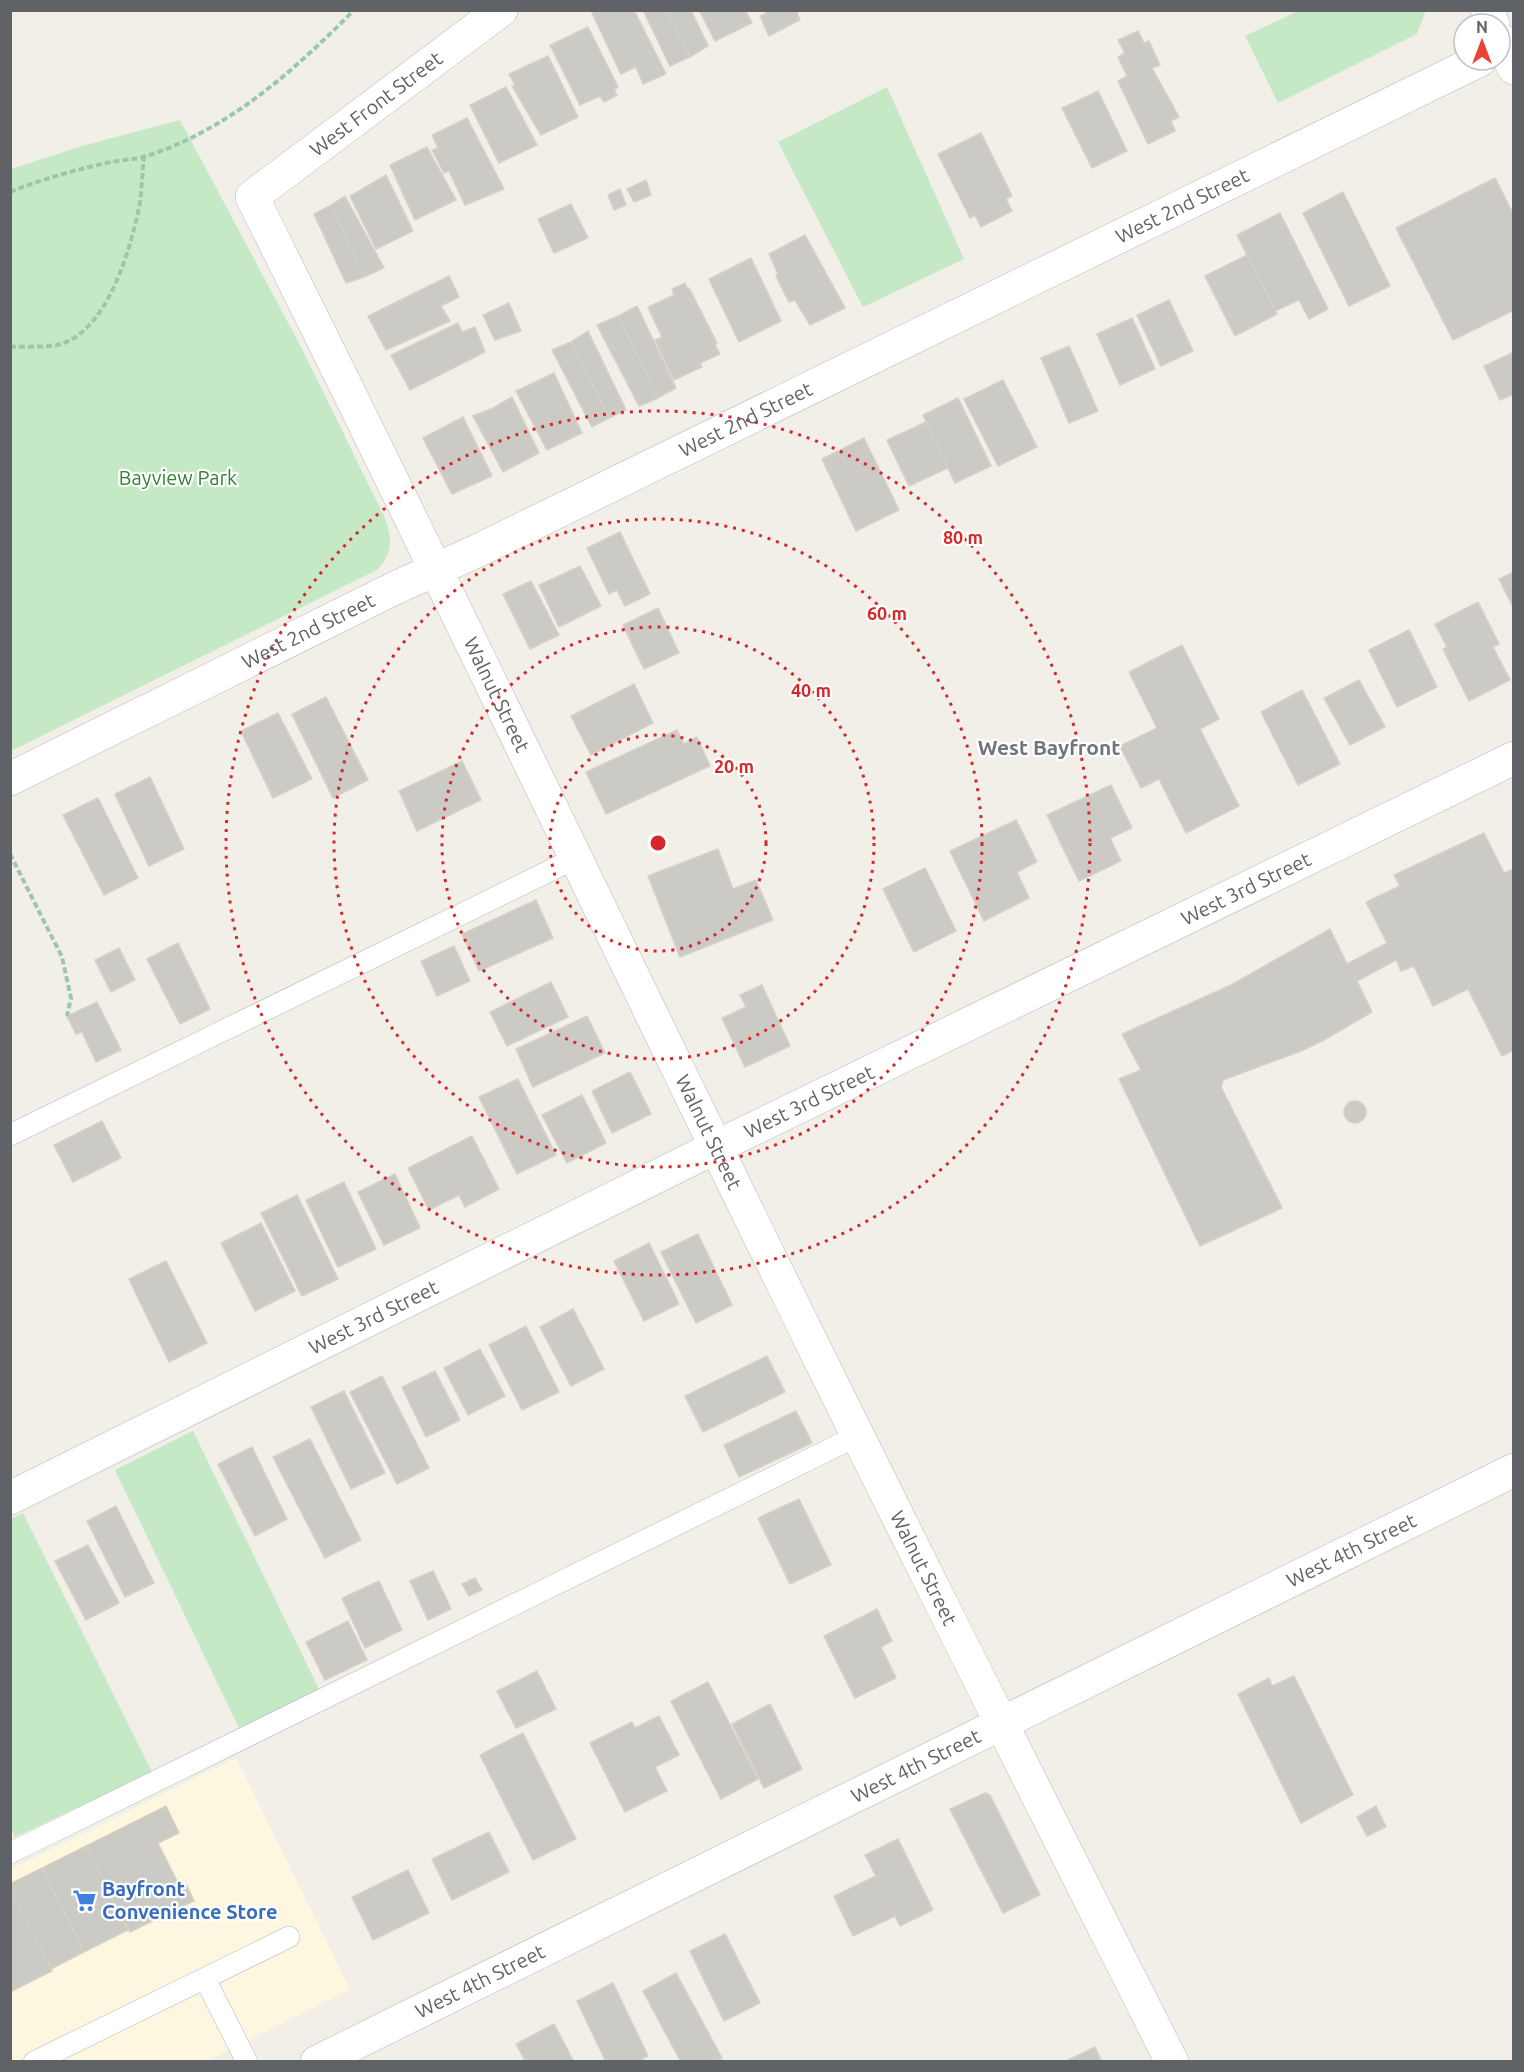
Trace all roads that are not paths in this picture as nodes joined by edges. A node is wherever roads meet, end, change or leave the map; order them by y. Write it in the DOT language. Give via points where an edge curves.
graph roads {
  1 [pos="501,10"];
  2 [pos="1452,72"];
  3 [pos="252,197"];
  4 [pos="436,570"];
  5 [pos="1514,758"];
  6 [pos="10,779"];
  7 [pos="576,858"];
  8 [pos="10,1135"];
  9 [pos="716,1147"];
  10 [pos="859,1435"];
  11 [pos="1514,1470"];
  12 [pos="10,1498"];
  13 [pos="1002,1724"];
  14 [pos="10,1853"];
  15 [pos="289,1937"];
  16 [pos="205,1979"];
  17 [pos="34,2061"];
  18 [pos="247,2061"];
  19 [pos="317,2061"];
  20 [pos="1172,2061"];
  1 -- 3 [label="street, West Front Street"];
  2 -- 4 [label="street, West 2nd Street"];
  3 -- 4 [label="street, Walnut Street"];
  4 -- 6 [label="street, West 2nd Street"];
  4 -- 7 [label="street, Walnut Street"];
  5 -- 9 [label="street, West 3rd Street"];
  7 -- 8 [label="lane"];
  7 -- 9 [label="street, Walnut Street"];
  9 -- 10 [label="street, Walnut Street"];
  9 -- 12 [label="street, West 3rd Street"];
  10 -- 13 [label="street, Walnut Street"];
  10 -- 14 [label="lane"];
  11 -- 13 [label="street, West 4th Street"];
  13 -- 19 [label="street, West 4th Street"];
  13 -- 20 [label="street, Walnut Street"];
  15 -- 16 [label="lane"];
  16 -- 17 [label="lane"];
  16 -- 18 [label="lane"];
}
